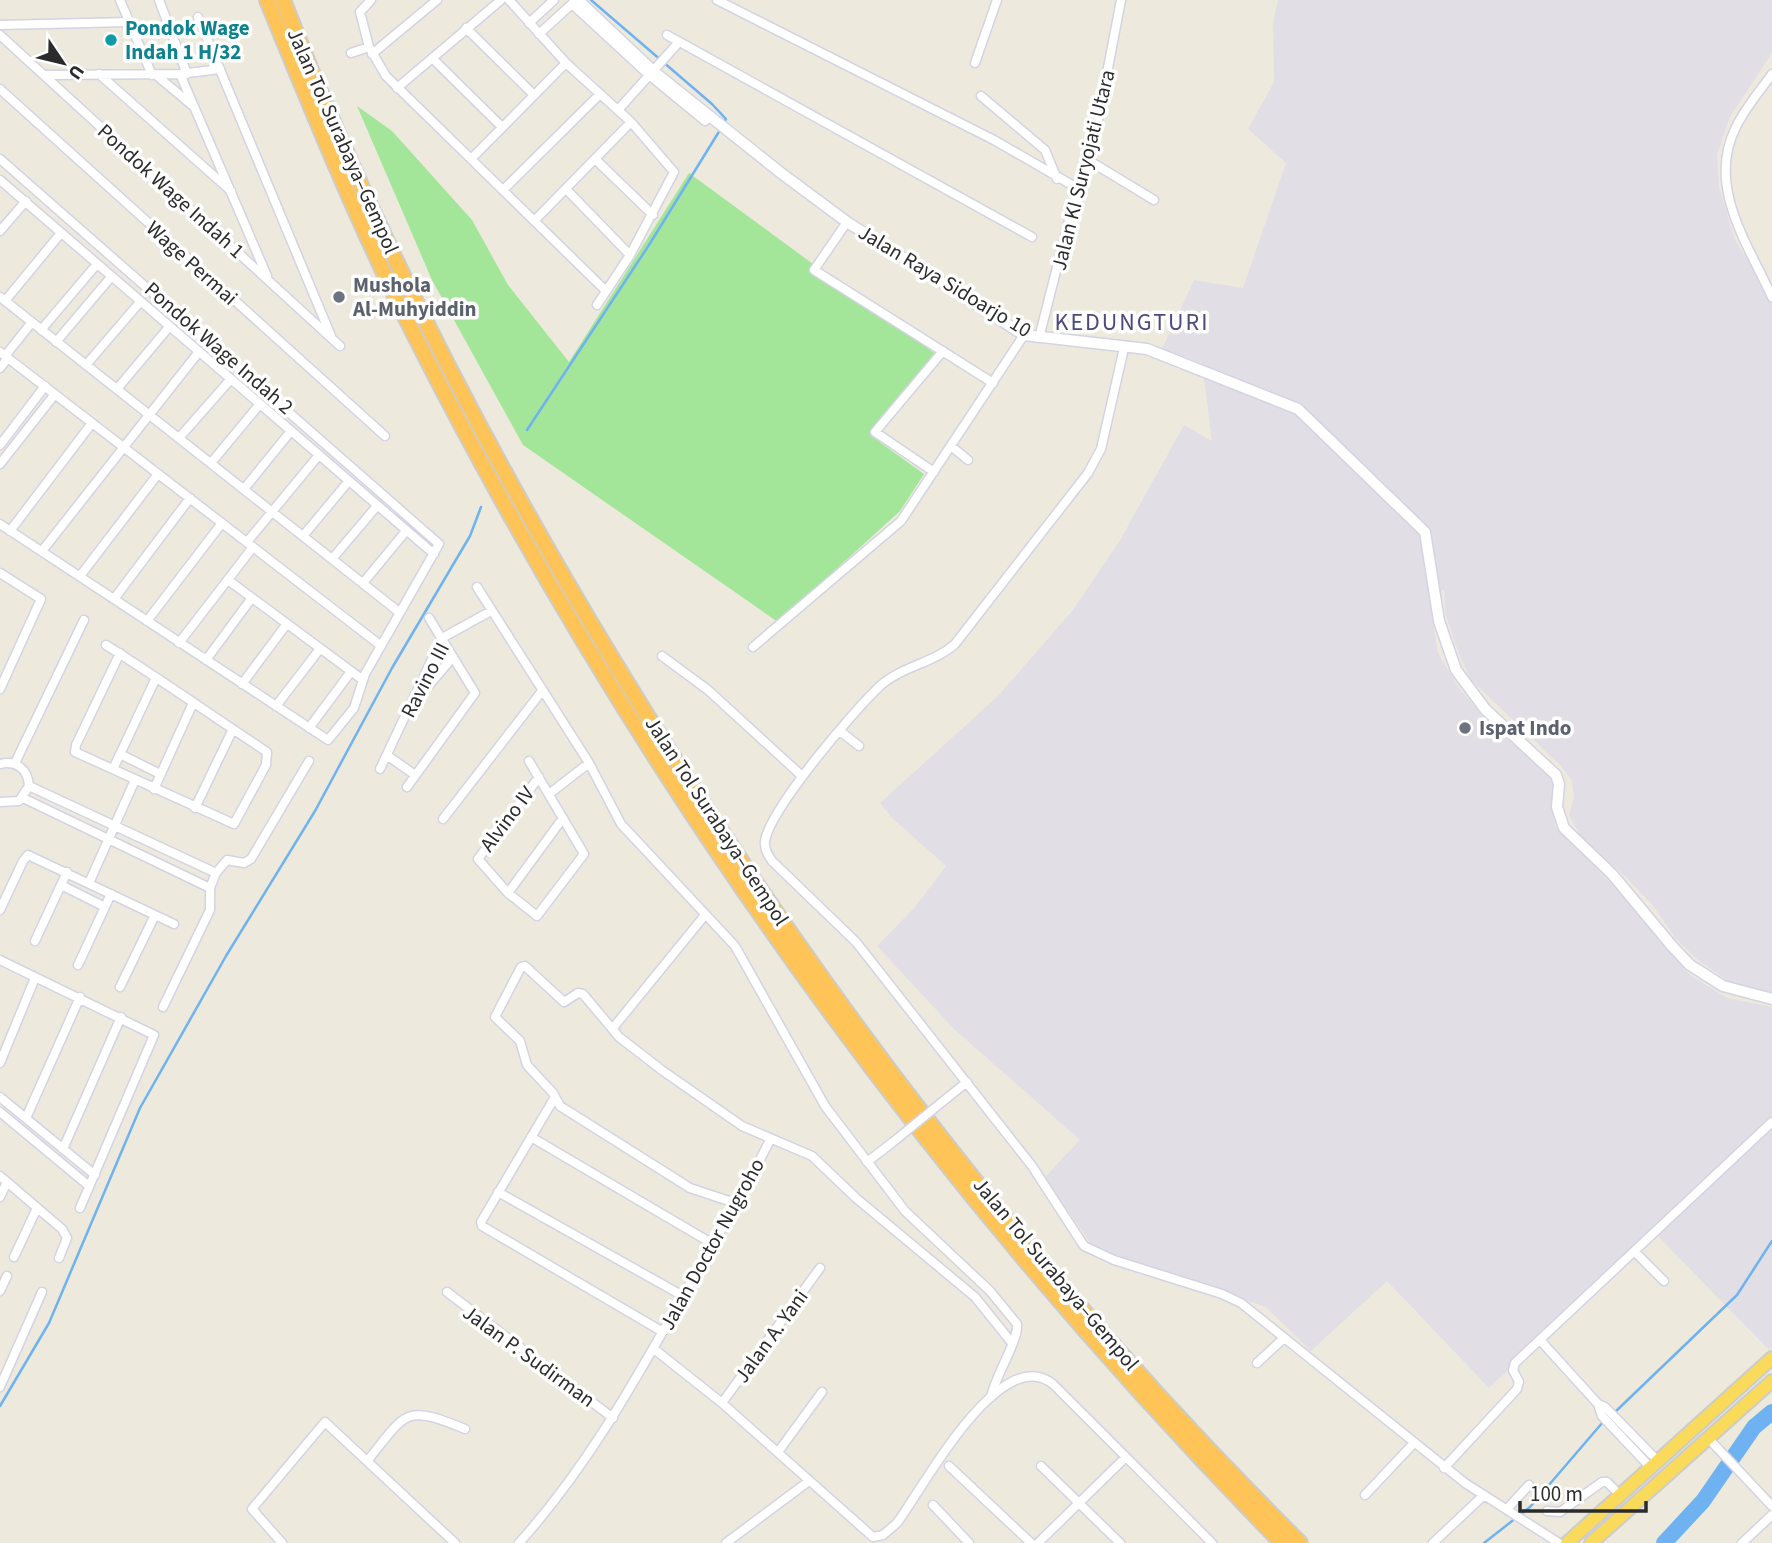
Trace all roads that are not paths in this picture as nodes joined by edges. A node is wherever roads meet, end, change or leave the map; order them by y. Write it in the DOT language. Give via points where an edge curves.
graph roads {
  1 [pos="120,0"];
  2 [pos="159,0"];
  3 [pos="267,0"];
  4 [pos="283,0"];
  5 [pos="371,0"];
  6 [pos="438,0"];
  7 [pos="501,0"];
  8 [pos="509,0"];
  9 [pos="554,0"];
  10 [pos="718,0"];
  11 [pos="997,0"];
  12 [pos="1121,0"];
  13 [pos="575,1"];
  14 [pos="198,16"];
  15 [pos="129,22"];
  16 [pos="529,23"];
  17 [pos="0,25"];
  18 [pos="466,28"];
  19 [pos="539,34"];
  20 [pos="667,35"];
  21 [pos="0,36"];
  22 [pos="679,42"];
  23 [pos="370,50"];
  24 [pos="351,53"];
  25 [pos="432,58"];
  26 [pos="566,63"];
  27 [pos="975,63"];
  28 [pos="220,69"];
  29 [pos="653,71"];
  30 [pos="99,74"];
  31 [pos="183,74"];
  32 [pos="1772,74"];
  33 [pos="44,75"];
  34 [pos="154,75"];
  35 [pos="397,88"];
  36 [pos="0,89"];
  37 [pos="600,93"];
  38 [pos="534,95"];
  39 [pos="981,96"];
  40 [pos="195,107"];
  41 [pos="618,110"];
  42 [pos="631,122"];
  43 [pos="502,127"];
  44 [pos="0,159"];
  45 [pos="471,159"];
  46 [pos="595,159"];
  47 [pos="1088,160"];
  48 [pos="1057,179"];
  49 [pos="0,180"];
  50 [pos="566,189"];
  51 [pos="1079,189"];
  52 [pos="503,190"];
  53 [pos="233,193"];
  54 [pos="1154,200"];
  55 [pos="26,201"];
  56 [pos="653,215"];
  57 [pos="534,221"];
  58 [pos="847,222"];
  59 [pos="0,231"];
  60 [pos="61,233"];
  61 [pos="1032,237"];
  62 [pos="630,255"];
  63 [pos="97,264"];
  64 [pos="111,277"];
  65 [pos="268,279"];
  66 [pos="606,291"];
  67 [pos="1772,297"];
  68 [pos="2,299"];
  69 [pos="140,302"];
  70 [pos="597,304"];
  71 [pos="32,322"];
  72 [pos="169,327"];
  73 [pos="41,330"];
  74 [pos="1024,335"];
  75 [pos="1039,338"];
  76 [pos="332,339"];
  77 [pos="56,342"];
  78 [pos="340,346"];
  79 [pos="1124,348"];
  80 [pos="943,351"];
  81 [pos="198,353"];
  82 [pos="4,355"];
  83 [pos="86,365"];
  84 [pos="0,368"];
  85 [pos="230,380"];
  86 [pos="993,383"];
  87 [pos="45,386"];
  88 [pos="117,389"];
  89 [pos="55,394"];
  90 [pos="259,405"];
  91 [pos="149,415"];
  92 [pos="92,423"];
  93 [pos="290,431"];
  94 [pos="385,436"];
  95 [pos="179,438"];
  96 [pos="0,445"];
  97 [pos="951,446"];
  98 [pos="124,447"];
  99 [pos="319,456"];
  100 [pos="968,460"];
  101 [pos="211,463"];
  102 [pos="0,464"];
  103 [pos="934,472"];
  104 [pos="158,474"];
  105 [pos="348,482"];
  106 [pos="244,489"];
  107 [pos="190,498"];
  108 [pos="377,506"];
  109 [pos="273,512"];
  110 [pos="222,523"];
  111 [pos="0,524"];
  112 [pos="10,531"];
  113 [pos="406,531"];
  114 [pos="303,536"];
  115 [pos="250,545"];
  116 [pos="41,551"];
  117 [pos="434,554"];
  118 [pos="332,559"];
  119 [pos="1,575"];
  120 [pos="80,576"];
  121 [pos="228,580"];
  122 [pos="363,583"];
  123 [pos="477,587"];
  124 [pos="114,599"];
  125 [pos="251,599"];
  126 [pos="491,611"];
  127 [pos="400,612"];
  128 [pos="429,618"];
  129 [pos="84,620"];
  130 [pos="147,621"];
  131 [pos="286,625"];
  132 [pos="442,638"];
  133 [pos="179,643"];
  134 [pos="106,645"];
  135 [pos="380,645"];
  136 [pos="753,647"];
  137 [pos="318,650"];
  138 [pos="120,653"];
  139 [pos="663,656"];
  140 [pos="453,657"];
  141 [pos="206,660"];
  142 [pos="350,673"];
  143 [pos="156,678"];
  144 [pos="363,680"];
  145 [pos="242,684"];
  146 [pos="0,689"];
  147 [pos="542,691"];
  148 [pos="193,703"];
  149 [pos="275,706"];
  150 [pos="410,707"];
  151 [pos="309,728"];
  152 [pos="233,729"];
  153 [pos="840,731"];
  154 [pos="859,746"];
  155 [pos="120,754"];
  156 [pos="388,757"];
  157 [pos="309,761"];
  158 [pos="529,761"];
  159 [pos="15,763"];
  160 [pos="0,764"];
  161 [pos="589,764"];
  162 [pos="113,769"];
  163 [pos="380,769"];
  164 [pos="160,774"];
  165 [pos="415,775"];
  166 [pos="802,776"];
  167 [pos="539,777"];
  168 [pos="135,780"];
  169 [pos="29,786"];
  170 [pos="407,787"];
  171 [pos="154,789"];
  172 [pos="549,794"];
  173 [pos="23,798"];
  174 [pos="0,802"];
  175 [pos="195,808"];
  176 [pos="563,818"];
  177 [pos="443,819"];
  178 [pos="115,826"];
  179 [pos="109,839"];
  180 [pos="67,872"];
  181 [pos="216,873"];
  182 [pos="89,883"];
  183 [pos="61,885"];
  184 [pos="210,888"];
  185 [pos="111,894"];
  186 [pos="508,894"];
  187 [pos="105,907"];
  188 [pos="0,910"];
  189 [pos="155,915"];
  190 [pos="705,915"];
  191 [pos="174,924"];
  192 [pos="35,941"];
  193 [pos="0,960"];
  194 [pos="78,965"];
  195 [pos="35,978"];
  196 [pos="120,988"];
  197 [pos="80,998"];
  198 [pos="1772,999"];
  199 [pos="163,1007"];
  200 [pos="121,1017"];
  201 [pos="613,1028"];
  202 [pos="0,1063"];
  203 [pos="967,1082"];
  204 [pos="0,1097"];
  205 [pos="555,1097"];
  206 [pos="0,1112"];
  207 [pos="26,1118"];
  208 [pos="1772,1122"];
  209 [pos="531,1137"];
  210 [pos="770,1140"];
  211 [pos="63,1149"];
  212 [pos="867,1162"];
  213 [pos="95,1175"];
  214 [pos="3,1179"];
  215 [pos="89,1186"];
  216 [pos="498,1192"];
  217 [pos="0,1197"];
  218 [pos="738,1204"];
  219 [pos="37,1208"];
  220 [pos="80,1208"];
  221 [pos="713,1244"];
  222 [pos="1635,1252"];
  223 [pos="14,1257"];
  224 [pos="59,1258"];
  225 [pos="820,1268"];
  226 [pos="7,1276"];
  227 [pos="1664,1281"];
  228 [pos="0,1291"];
  229 [pos="42,1292"];
  230 [pos="447,1292"];
  231 [pos="683,1296"];
  232 [pos="663,1332"];
  233 [pos="1284,1338"];
  234 [pos="1540,1340"];
  235 [pos="1013,1343"];
  236 [pos="654,1349"];
  237 [pos="1772,1357"];
  238 [pos="1257,1363"];
  239 [pos="1772,1381"];
  240 [pos="0,1387"];
  241 [pos="822,1392"];
  242 [pos="990,1396"];
  243 [pos="722,1403"];
  244 [pos="613,1418"];
  245 [pos="465,1429"];
  246 [pos="1711,1441"];
  247 [pos="1414,1443"];
  248 [pos="778,1452"];
  249 [pos="1126,1457"];
  250 [pos="368,1460"];
  251 [pos="1654,1464"];
  252 [pos="949,1466"];
  253 [pos="1041,1466"];
  254 [pos="1444,1468"];
  255 [pos="809,1481"];
  256 [pos="1529,1485"];
  257 [pos="1365,1495"];
  258 [pos="1484,1495"];
  259 [pos="1620,1495"];
  260 [pos="1078,1503"];
  261 [pos="933,1505"];
  262 [pos="1772,1506"];
  263 [pos="1510,1511"];
  264 [pos="1547,1511"];
  265 [pos="1772,1515"];
  266 [pos="282,1543"];
  267 [pos="455,1543"];
  268 [pos="519,1543"];
  269 [pos="726,1543"];
  270 [pos="969,1543"];
  271 [pos="1031,1543"];
  272 [pos="1038,1543"];
  273 [pos="1120,1543"];
  274 [pos="1212,1543"];
  275 [pos="1282,1543"];
  276 [pos="1300,1543"];
  277 [pos="1433,1543"];
  278 [pos="1559,1543"];
  279 [pos="1567,1543"];
  280 [pos="1591,1543"];
  281 [pos="1742,1543"];
  1 -- 15 [label="street, Pondok Wage Indah 1"];
  2 -- 31 [label="street, Pondok Wage Indah 1"];
  3 -- 275 [label="highway, Jalan Tol Surabaya–Gempol" via="321,133 415,337 484,468 663,771 845,1035 943,1162 1142,1396"];
  4 -- 276 [label="highway, Jalan Tol Surabaya–Gempol" via="340,140 482,432 590,621 736,855 896,1078 993,1202 1182,1419"];
  5 -- 23 [label="street" via="360,12"];
  6 -- 23 [label="street"];
  7 -- 18 [label="street"];
  8 -- 16 [label="street"];
  9 -- 16 [label="street"];
  10 -- 48 [label="street" via="994,141"];
  11 -- 27 [label="street"];
  12 -- 47 [label="street, Jalan KI Suryojati Utara"];
  13 -- 19 [label="street"];
  13 -- 29 [label="street, Jalan Raya Sidoarjo 10"];
  14 -- 28 [label="street, Pondok Wage Indah 1"];
  15 -- 17 [label="street"];
  15 -- 34 [label="street, Pondok Wage Indah 1"];
  16 -- 19 [label="street"];
  18 -- 25 [label="street"];
  18 -- 38 [label="street"];
  19 -- 26 [label="street"];
  20 -- 22 [label="street"];
  21 -- 33 [label="street, Pondok Wage Indah 1"];
  22 -- 29 [label="street"];
  22 -- 61 [label="street"];
  23 -- 24 [label="street"];
  23 -- 35 [label="street"];
  25 -- 35 [label="street"];
  25 -- 43 [label="street"];
  26 -- 37 [label="street"];
  26 -- 38 [label="street"];
  28 -- 31 [label="street"];
  28 -- 76 [label="street, Pondok Wage Indah 1"];
  29 -- 41 [label="street"];
  29 -- 58 [label="street, Jalan Raya Sidoarjo 10"];
  30 -- 33 [label="street"];
  30 -- 34 [label="street"];
  30 -- 53 [label="street, Pondok Wage Indah 1"];
  31 -- 34 [label="street"];
  31 -- 40 [label="street, Pondok Wage Indah 1"];
  32 -- 67 [label="street" via="1736,126 1723,173 1726,197"];
  33 -- 65 [label="street, Pondok Wage Indah 1"];
  34 -- 40 [label="street, Pondok Wage Indah 1"];
  35 -- 45 [label="street"];
  36 -- 94 [label="street, Wage Permai"];
  37 -- 41 [label="street"];
  37 -- 52 [label="street"];
  38 -- 43 [label="street"];
  39 -- 48 [label="street" via="1045,150"];
  40 -- 53 [label="street, Pondok Wage Indah 1"];
  41 -- 42 [label="street"];
  42 -- 46 [label="street"];
  42 -- 56 [label="street" via="674,172"];
  43 -- 45 [label="street"];
  44 -- 117 [label="street, Pondok Wage Indah 2" via="437,539"];
  45 -- 52 [label="street"];
  46 -- 50 [label="street"];
  46 -- 56 [label="street"];
  47 -- 51 [label="street, Jalan KI Suryojati Utara"];
  47 -- 54 [label="street"];
  48 -- 51 [label="street"];
  49 -- 55 [label="street"];
  50 -- 57 [label="street"];
  50 -- 62 [label="street"];
  51 -- 75 [label="street, Jalan KI Suryojati Utara"];
  52 -- 57 [label="street"];
  53 -- 65 [label="street, Pondok Wage Indah 1"];
  55 -- 59 [label="street"];
  55 -- 60 [label="street"];
  56 -- 62 [label="street"];
  57 -- 66 [label="street"];
  58 -- 74 [label="street, Jalan Raya Sidoarjo 10"];
  58 -- 80 [label="street" via="814,270"];
  60 -- 63 [label="street"];
  60 -- 68 [label="street"];
  62 -- 66 [label="street"];
  63 -- 64 [label="street"];
  63 -- 73 [label="street"];
  64 -- 69 [label="street"];
  64 -- 77 [label="street"];
  65 -- 76 [label="street, Pondok Wage Indah 1"];
  66 -- 70 [label="street"];
  68 -- 71 [label="street"];
  69 -- 72 [label="street"];
  69 -- 83 [label="street"];
  71 -- 73 [label="street"];
  71 -- 82 [label="street"];
  72 -- 81 [label="street"];
  72 -- 88 [label="street"];
  73 -- 77 [label="street"];
  74 -- 75 [label="street, Jalan Raya Sidoarjo 10"];
  74 -- 86 [label="street"];
  75 -- 79 [label="street, Jalan Raya Sidoarjo 10"];
  76 -- 78 [label="street, Pondok Wage Indah 1"];
  77 -- 83 [label="street"];
  79 -- 153 [label="street" via="1101,449 1066,504 956,644 880,686"];
  79 -- 198 [label="street, Jalan Raya Sidoarjo 10" via="1161,353 1298,409 1425,531 1439,621 1456,670 1485,709 1556,775 1557,807 1564,828 1612,874 1690,965 1723,986"];
  80 -- 86 [label="street"];
  80 -- 103 [label="street" via="875,432"];
  81 -- 85 [label="street"];
  81 -- 91 [label="street"];
  82 -- 84 [label="street"];
  82 -- 87 [label="street"];
  83 -- 88 [label="street"];
  85 -- 90 [label="street"];
  85 -- 95 [label="street"];
  86 -- 97 [label="street"];
  87 -- 89 [label="street"];
  87 -- 96 [label="street"];
  88 -- 91 [label="street"];
  89 -- 92 [label="street"];
  89 -- 102 [label="street"];
  90 -- 93 [label="street"];
  90 -- 101 [label="street"];
  91 -- 95 [label="street"];
  91 -- 98 [label="street"];
  92 -- 98 [label="street"];
  92 -- 112 [label="street"];
  93 -- 99 [label="street"];
  93 -- 106 [label="street"];
  95 -- 101 [label="street"];
  97 -- 100 [label="street"];
  97 -- 103 [label="street"];
  98 -- 104 [label="street"];
  98 -- 116 [label="street"];
  99 -- 105 [label="street"];
  99 -- 109 [label="street"];
  101 -- 106 [label="street"];
  103 -- 136 [label="street" via="901,521"];
  104 -- 107 [label="street"];
  104 -- 120 [label="street"];
  105 -- 108 [label="street"];
  105 -- 114 [label="street"];
  106 -- 109 [label="street"];
  107 -- 110 [label="street"];
  107 -- 124 [label="street"];
  108 -- 113 [label="street"];
  108 -- 118 [label="street"];
  109 -- 114 [label="street"];
  109 -- 115 [label="street"];
  110 -- 115 [label="street"];
  110 -- 130 [label="street"];
  111 -- 112 [label="street"];
  112 -- 116 [label="street"];
  113 -- 117 [label="street"];
  113 -- 122 [label="street"];
  114 -- 118 [label="street"];
  115 -- 121 [label="street"];
  115 -- 135 [label="street"];
  116 -- 120 [label="street"];
  117 -- 127 [label="street"];
  118 -- 122 [label="street"];
  119 -- 146 [label="street" via="41,599"];
  120 -- 124 [label="street"];
  121 -- 125 [label="street"];
  121 -- 133 [label="street"];
  122 -- 127 [label="street"];
  123 -- 126 [label="street"];
  124 -- 130 [label="street"];
  125 -- 131 [label="street"];
  125 -- 141 [label="street"];
  126 -- 132 [label="street, Ravino III"];
  126 -- 147 [label="street"];
  127 -- 135 [label="street"];
  128 -- 132 [label="street"];
  129 -- 159 [label="street"];
  130 -- 133 [label="street"];
  131 -- 137 [label="street"];
  131 -- 145 [label="street"];
  132 -- 140 [label="street"];
  132 -- 150 [label="street, Ravino III"];
  133 -- 141 [label="street"];
  134 -- 138 [label="street"];
  135 -- 144 [label="street"];
  137 -- 142 [label="street"];
  137 -- 149 [label="street"];
  138 -- 143 [label="street"];
  138 -- 162 [label="street" via="75,749 80,756"];
  139 -- 166 [label="street" via="708,690"];
  140 -- 150 [label="street"];
  140 -- 165 [label="street" via="474,695"];
  141 -- 145 [label="street"];
  142 -- 144 [label="street"];
  142 -- 151 [label="street"];
  143 -- 148 [label="street"];
  143 -- 155 [label="street"];
  144 -- 151 [label="street" via="354,708 330,740"];
  145 -- 149 [label="street"];
  147 -- 161 [label="street"];
  147 -- 177 [label="street"];
  148 -- 152 [label="street"];
  148 -- 164 [label="street"];
  149 -- 151 [label="street"];
  150 -- 156 [label="street, Ravino III"];
  152 -- 175 [label="street"];
  152 -- 175 [label="street" via="267,752 266,765 234,824"];
  153 -- 154 [label="street"];
  153 -- 166 [label="street"];
  155 -- 162 [label="street"];
  155 -- 164 [label="street"];
  156 -- 163 [label="street, Ravino III"];
  156 -- 165 [label="street"];
  157 -- 181 [label="street" via="251,859 244,863 227,860"];
  158 -- 167 [label="street"];
  159 -- 160 [label="street"];
  159 -- 169 [label="street" via="27,775"];
  161 -- 172 [label="street"];
  161 -- 190 [label="street" via="621,824"];
  162 -- 168 [label="street"];
  164 -- 171 [label="street"];
  165 -- 170 [label="street"];
  166 -- 203 [label="street" via="779,807 765,841 766,850 856,942"];
  167 -- 172 [label="street"];
  167 -- 186 [label="street, Alvino IV" via="479,857"];
  168 -- 171 [label="street"];
  168 -- 178 [label="street"];
  169 -- 173 [label="street"];
  169 -- 178 [label="street"];
  171 -- 175 [label="street"];
  172 -- 176 [label="street"];
  173 -- 174 [label="street"];
  173 -- 179 [label="street"];
  176 -- 186 [label="street"];
  176 -- 186 [label="street" via="584,850 582,860 540,915 533,915"];
  178 -- 179 [label="street"];
  178 -- 181 [label="street"];
  179 -- 182 [label="street"];
  179 -- 184 [label="street"];
  180 -- 182 [label="street"];
  180 -- 183 [label="street"];
  180 -- 188 [label="street" via="27,856"];
  181 -- 184 [label="street"];
  182 -- 185 [label="street"];
  183 -- 187 [label="street"];
  183 -- 192 [label="street"];
  184 -- 199 [label="street" via="210,910"];
  185 -- 187 [label="street"];
  185 -- 189 [label="street"];
  187 -- 194 [label="street"];
  189 -- 191 [label="street"];
  189 -- 196 [label="street"];
  190 -- 201 [label="street"];
  190 -- 212 [label="street" via="736,946 805,1074"];
  193 -- 195 [label="street"];
  195 -- 197 [label="street"];
  195 -- 202 [label="street"];
  197 -- 200 [label="street"];
  197 -- 207 [label="street"];
  200 -- 211 [label="street"];
  200 -- 213 [label="street" via="152,1032 154,1038"];
  201 -- 205 [label="street" via="582,993 564,1002 521,967 495,1017 520,1041 527,1065"];
  201 -- 210 [label="street" via="663,1071"];
  203 -- 212 [label="street, bridge"];
  203 -- 233 [label="street" via="1032,1166 1084,1246 1114,1261 1232,1298"];
  204 -- 207 [label="street"];
  205 -- 209 [label="street"];
  205 -- 218 [label="street" via="560,1106 690,1188"];
  206 -- 215 [label="street"];
  207 -- 211 [label="street"];
  208 -- 222 [label="street"];
  209 -- 216 [label="street"];
  209 -- 221 [label="street"];
  210 -- 218 [label="street, Jalan Doctor Nugroho"];
  210 -- 235 [label="street" via="812,1156 975,1297"];
  211 -- 213 [label="street"];
  212 -- 235 [label="street" via="905,1211 1011,1316 1018,1328"];
  213 -- 215 [label="street"];
  214 -- 217 [label="street"];
  214 -- 219 [label="street"];
  215 -- 220 [label="street"];
  216 -- 231 [label="street"];
  216 -- 232 [label="street" via="482,1226"];
  218 -- 221 [label="street, Jalan Doctor Nugroho"];
  219 -- 223 [label="street"];
  219 -- 224 [label="street" via="66,1235"];
  221 -- 231 [label="street, Jalan Doctor Nugroho"];
  222 -- 227 [label="street"];
  222 -- 234 [label="street"];
  225 -- 243 [label="street, Jalan A. Yani"];
  226 -- 228 [label="street"];
  229 -- 240 [label="street"];
  230 -- 244 [label="street, Jalan P. Sudirman"];
  231 -- 232 [label="street, Jalan Doctor Nugroho"];
  232 -- 236 [label="street, Jalan Doctor Nugroho"];
  233 -- 238 [label="street"];
  233 -- 247 [label="street"];
  234 -- 251 [label="street"];
  234 -- 254 [label="street" via="1513,1366 1517,1389"];
  235 -- 242 [label="street" via="994,1377"];
  236 -- 243 [label="street"];
  236 -- 244 [label="street, Jalan Doctor Nugroho"];
  237 -- 251 [label="highway"];
  239 -- 246 [label="highway"];
  241 -- 248 [label="street"];
  242 -- 249 [label="street" via="1018,1379 1043,1377"];
  242 -- 255 [label="street" via="966,1420 917,1497 883,1535 870,1536"];
  243 -- 248 [label="street"];
  244 -- 268 [label="street, Jalan Doctor Nugroho" via="575,1476"];
  245 -- 250 [label="street" via="428,1413 413,1415 399,1422"];
  246 -- 262 [label="street"];
  246 -- 280 [label="highway"];
  247 -- 254 [label="street"];
  247 -- 257 [label="street"];
  248 -- 255 [label="street"];
  249 -- 260 [label="street"];
  249 -- 274 [label="street"];
  250 -- 266 [label="street" via="328,1423 318,1425 251,1509"];
  250 -- 267 [label="street"];
  251 -- 259 [label="highway"];
  252 -- 271 [label="street"];
  253 -- 260 [label="street"];
  254 -- 258 [label="street"];
  255 -- 269 [label="street"];
  256 -- 263 [label="street"];
  258 -- 263 [label="street"];
  258 -- 277 [label="street"];
  259 -- 264 [label="street" via="1602,1482 1560,1512"];
  259 -- 279 [label="highway"];
  260 -- 272 [label="street"];
  260 -- 273 [label="street"];
  261 -- 270 [label="street"];
  263 -- 278 [label="street"];
  265 -- 281 [label="street"];
}
